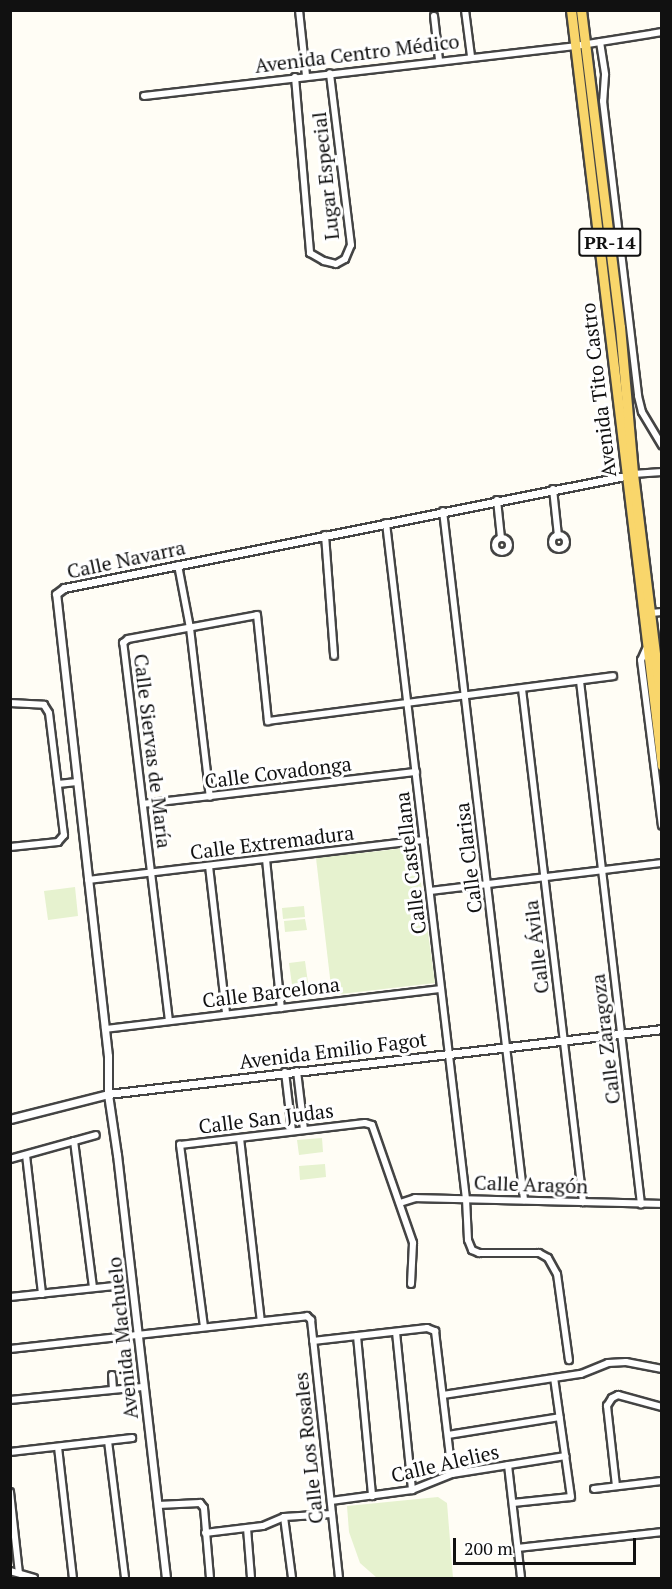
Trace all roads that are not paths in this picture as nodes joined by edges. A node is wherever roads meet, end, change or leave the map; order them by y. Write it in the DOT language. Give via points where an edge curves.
graph roads {
  1 [pos="298,10"];
  2 [pos="465,10"];
  3 [pos="571,10"];
  4 [pos="581,10"];
  5 [pos="434,16"];
  6 [pos="662,32"];
  7 [pos="600,42"];
  8 [pos="585,44"];
  9 [pos="575,46"];
  10 [pos="471,56"];
  11 [pos="439,60"];
  12 [pos="330,73"];
  13 [pos="306,76"];
  14 [pos="295,77"];
  15 [pos="144,96"];
  16 [pos="662,445"];
  17 [pos="662,472"];
  18 [pos="630,475"];
  19 [pos="553,489"];
  20 [pos="497,500"];
  21 [pos="443,511"];
  22 [pos="386,523"];
  23 [pos="325,535"];
  24 [pos="558,536"];
  25 [pos="501,538"];
  26 [pos="178,565"];
  27 [pos="662,612"];
  28 [pos="651,613"];
  29 [pos="190,628"];
  30 [pos="647,648"];
  31 [pos="334,656"];
  32 [pos="613,676"];
  33 [pos="580,681"];
  34 [pos="522,689"];
  35 [pos="465,697"];
  36 [pos="655,698"];
  37 [pos="10,703"];
  38 [pos="408,704"];
  39 [pos="662,711"];
  40 [pos="662,766"];
  41 [pos="416,772"];
  42 [pos="77,782"];
  43 [pos="58,784"];
  44 [pos="210,797"];
  45 [pos="143,804"];
  46 [pos="662,826"];
  47 [pos="424,840"];
  48 [pos="10,847"];
  49 [pos="266,859"];
  50 [pos="662,863"];
  51 [pos="209,866"];
  52 [pos="602,870"];
  53 [pos="152,873"];
  54 [pos="544,877"];
  55 [pos="88,880"];
  56 [pos="488,884"];
  57 [pos="430,891"];
  58 [pos="441,989"];
  59 [pos="281,1008"];
  60 [pos="226,1014"];
  61 [pos="169,1021"];
  62 [pos="105,1029"];
  63 [pos="662,1029"];
  64 [pos="621,1032"];
  65 [pos="564,1039"];
  66 [pos="506,1046"];
  67 [pos="449,1053"];
  68 [pos="297,1071"];
  69 [pos="285,1072"];
  70 [pos="108,1094"];
  71 [pos="10,1119"];
  72 [pos="304,1130"];
  73 [pos="292,1131"];
  74 [pos="96,1135"];
  75 [pos="240,1137"];
  76 [pos="74,1141"];
  77 [pos="26,1155"];
  78 [pos="10,1159"];
  79 [pos="466,1199"];
  80 [pos="524,1200"];
  81 [pos="583,1202"];
  82 [pos="400,1203"];
  83 [pos="641,1204"];
  84 [pos="662,1204"];
  85 [pos="411,1284"];
  86 [pos="114,1286"];
  87 [pos="93,1288"];
  88 [pos="42,1294"];
  89 [pos="10,1297"];
  90 [pos="261,1321"];
  91 [pos="204,1327"];
  92 [pos="396,1332"];
  93 [pos="138,1336"];
  94 [pos="357,1336"];
  95 [pos="313,1341"];
  96 [pos="10,1349"];
  97 [pos="569,1360"];
  98 [pos="662,1369"];
  99 [pos="112,1375"];
  100 [pos="554,1378"];
  101 [pos="142,1387"];
  102 [pos="113,1389"];
  103 [pos="443,1395"];
  104 [pos="10,1400"];
  105 [pos="662,1407"];
  106 [pos="560,1417"];
  107 [pos="448,1435"];
  108 [pos="132,1438"];
  109 [pos="108,1441"];
  110 [pos="58,1447"];
  111 [pos="10,1452"];
  112 [pos="566,1456"];
  113 [pos="508,1465"];
  114 [pos="452,1474"];
  115 [pos="662,1481"];
  116 [pos="616,1486"];
  117 [pos="594,1489"];
  118 [pos="412,1490"];
  119 [pos="10,1492"];
  120 [pos="372,1496"];
  121 [pos="331,1501"];
  122 [pos="513,1503"];
  123 [pos="158,1505"];
  124 [pos="332,1514"];
  125 [pos="284,1517"];
  126 [pos="247,1528"];
  127 [pos="662,1532"];
  128 [pos="205,1533"];
  129 [pos="518,1548"];
  130 [pos="10,1571"];
  131 [pos="20,1574"];
  132 [pos="34,1578"];
  133 [pos="73,1578"];
  134 [pos="125,1578"];
  135 [pos="166,1578"];
  136 [pos="210,1578"];
  137 [pos="250,1578"];
  138 [pos="292,1578"];
  139 [pos="339,1578"];
  140 [pos="521,1578"];
  1 -- 13 [label="street"];
  2 -- 10 [label="street"];
  3 -- 9 [label="main road, Avenida Tito Castro / PR-14"];
  4 -- 8 [label="main road, Avenida Tito Castro / PR-14"];
  5 -- 11 [label="street"];
  6 -- 7 [label="street, Avenida Centro Médico"];
  7 -- 8 [label="street, Avenida Centro Médico"];
  7 -- 16 [label="street" via="605,75 603,101 638,396 642,412"];
  8 -- 9 [label="street, Avenida Centro Médico"];
  8 -- 18 [label="main road, Avenida Tito Castro / PR-14" via="620,327"];
  9 -- 10 [label="street, Avenida Centro Médico"];
  9 -- 18 [label="main road, Avenida Tito Castro / PR-14"];
  10 -- 11 [label="street, Avenida Centro Médico"];
  11 -- 12 [label="street, Avenida Centro Médico"];
  12 -- 13 [label="street, Avenida Centro Médico"];
  12 -- 14 [label="street, Lugar Especial" via="351,245 345,260 336,264 310,253"];
  13 -- 14 [label="street, Avenida Centro Médico"];
  14 -- 15 [label="street, Avenida Centro Médico"];
  17 -- 18 [label="street, Calle Navarra"];
  18 -- 19 [label="street, Calle Navarra"];
  18 -- 28 [label="main road, Avenida Tito Castro / PR-14"];
  18 -- 30 [label="main road, Avenida Tito Castro / PR-14"];
  19 -- 20 [label="street, Calle Navarra"];
  19 -- 24 [label="street"];
  20 -- 21 [label="street, Calle Navarra"];
  20 -- 25 [label="street"];
  21 -- 22 [label="street, Calle Navarra"];
  21 -- 35 [label="street, Calle Clarisa"];
  22 -- 23 [label="street, Calle Navarra"];
  22 -- 38 [label="street, Calle Castellana"];
  23 -- 26 [label="street, Calle Navarra"];
  23 -- 31 [label="street"];
  26 -- 29 [label="street"];
  26 -- 42 [label="street, Calle Navarra" via="64,588 56,594"];
  27 -- 28 [label="street"];
  28 -- 36 [label="main road, Avenida Tito Castro / PR-14"];
  29 -- 38 [label="street, Calle Siervas de María" via="257,615 268,721"];
  29 -- 44 [label="street"];
  29 -- 45 [label="street, Calle Siervas de María" via="123,643"];
  30 -- 36 [label="main road, Avenida Tito Castro / PR-14"];
  30 -- 36 [label="street" via="641,660 645,689"];
  32 -- 33 [label="street, Calle Siervas de María"];
  33 -- 34 [label="street, Calle Siervas de María"];
  33 -- 52 [label="street, Calle Zaragoza"];
  34 -- 35 [label="street, Calle Siervas de María"];
  34 -- 54 [label="street, Calle Ávila"];
  35 -- 38 [label="street, Calle Siervas de María"];
  35 -- 56 [label="street, Calle Clarisa"];
  36 -- 39 [label="main road, Avenida Tito Castro / PR-14"];
  36 -- 40 [label="main road, Avenida Tito Castro / PR-14"];
  36 -- 46 [label="street"];
  37 -- 43 [label="street" via="44,705 49,712"];
  38 -- 41 [label="street, Calle Castellana"];
  41 -- 44 [label="street, Calle Covadonga"];
  41 -- 47 [label="street, Calle Castellana"];
  42 -- 43 [label="street"];
  42 -- 55 [label="street, Calle Navarra"];
  43 -- 48 [label="street" via="64,835 58,842"];
  44 -- 45 [label="street, Calle Covadonga"];
  45 -- 53 [label="street, Calle Siervas de María"];
  47 -- 49 [label="street, Calle Extremadura"];
  47 -- 57 [label="street, Calle Castellana"];
  49 -- 51 [label="street, Calle Extremadura"];
  49 -- 59 [label="street"];
  50 -- 52 [label="street"];
  51 -- 53 [label="street, Calle Extremadura"];
  51 -- 60 [label="street"];
  52 -- 54 [label="street"];
  52 -- 64 [label="street, Calle Zaragoza"];
  53 -- 55 [label="street, Calle Extremadura"];
  53 -- 61 [label="street, Calle Siervas de María"];
  54 -- 56 [label="street"];
  54 -- 65 [label="street, Calle Ávila"];
  55 -- 62 [label="street, Calle Navarra"];
  56 -- 57 [label="street"];
  56 -- 66 [label="street, Calle Clarisa"];
  57 -- 58 [label="street, Calle Castellana"];
  58 -- 59 [label="street, Calle Barcelona"];
  58 -- 67 [label="street, Calle Castellana"];
  59 -- 60 [label="street, Calle Barcelona"];
  60 -- 61 [label="street, Calle Barcelona"];
  61 -- 62 [label="street, Calle Barcelona"];
  62 -- 70 [label="street, Calle Navarra"];
  63 -- 64 [label="street, Avenida Emilio Fagot"];
  64 -- 65 [label="street, Avenida Emilio Fagot"];
  64 -- 83 [label="street, Calle Zaragoza"];
  65 -- 66 [label="street, Avenida Emilio Fagot"];
  65 -- 81 [label="street, Calle Ávila"];
  66 -- 67 [label="street, Avenida Emilio Fagot"];
  66 -- 80 [label="street, Calle Clarisa"];
  67 -- 68 [label="street, Avenida Emilio Fagot"];
  67 -- 79 [label="street, Calle Castellana"];
  68 -- 69 [label="street, Avenida Emilio Fagot"];
  68 -- 72 [label="street"];
  69 -- 70 [label="street, Avenida Emilio Fagot"];
  69 -- 73 [label="street"];
  70 -- 71 [label="street, Avenida Emilio Fagot"];
  70 -- 93 [label="street, Avenida Machuelo"];
  72 -- 73 [label="street, Calle San Judas"];
  72 -- 82 [label="street, Calle San Judas" via="372,1125"];
  73 -- 75 [label="street, Calle San Judas"];
  74 -- 76 [label="street"];
  75 -- 90 [label="street"];
  75 -- 91 [label="street, Calle San Judas" via="180,1145"];
  76 -- 77 [label="street"];
  76 -- 87 [label="street"];
  77 -- 78 [label="street"];
  77 -- 88 [label="street"];
  79 -- 80 [label="street, Calle Aragón"];
  79 -- 82 [label="street, Calle Aragón" via="415,1197"];
  79 -- 97 [label="street, Calle Castellana" via="472,1250 539,1253 553,1265"];
  80 -- 81 [label="street, Calle Aragón"];
  81 -- 83 [label="street, Calle Aragón"];
  82 -- 85 [label="street, Calle San Judas" via="413,1243"];
  83 -- 84 [label="street, Calle Aragón"];
  86 -- 87 [label="street"];
  87 -- 88 [label="street"];
  88 -- 89 [label="street"];
  90 -- 91 [label="street"];
  90 -- 95 [label="street, Calle Los Rosales" via="307,1316"];
  91 -- 93 [label="street"];
  92 -- 94 [label="street"];
  92 -- 103 [label="street" via="428,1328 435,1331"];
  92 -- 118 [label="street"];
  93 -- 96 [label="street"];
  93 -- 101 [label="street, Avenida Machuelo"];
  94 -- 95 [label="street"];
  94 -- 120 [label="street"];
  95 -- 121 [label="street, Calle Los Rosales"];
  98 -- 100 [label="street" via="608,1363 580,1374"];
  99 -- 102 [label="street"];
  100 -- 103 [label="street"];
  100 -- 106 [label="street"];
  101 -- 102 [label="street"];
  101 -- 123 [label="street, Avenida Machuelo"];
  102 -- 104 [label="street"];
  103 -- 107 [label="street"];
  105 -- 116 [label="street" via="618,1395 607,1406"];
  106 -- 107 [label="street"];
  106 -- 112 [label="street"];
  107 -- 114 [label="street"];
  108 -- 109 [label="street"];
  109 -- 110 [label="street"];
  109 -- 134 [label="street"];
  110 -- 111 [label="street"];
  110 -- 133 [label="street"];
  112 -- 113 [label="street, Calle Alelies"];
  112 -- 122 [label="street" via="571,1497"];
  113 -- 114 [label="street, Calle Alelies"];
  113 -- 122 [label="street"];
  114 -- 118 [label="street, Calle Alelies"];
  115 -- 116 [label="street"];
  116 -- 117 [label="street"];
  118 -- 120 [label="street, Calle Alelies"];
  119 -- 131 [label="street"];
  120 -- 121 [label="street, Calle Alelies"];
  121 -- 124 [label="street, Calle Los Rosales"];
  122 -- 129 [label="street"];
  123 -- 128 [label="street" via="200,1503 204,1508"];
  123 -- 135 [label="street, Avenida Machuelo"];
  124 -- 125 [label="street"];
  124 -- 139 [label="street, Calle Los Rosales"];
  125 -- 126 [label="street"];
  125 -- 138 [label="street"];
  126 -- 128 [label="street"];
  126 -- 137 [label="street"];
  127 -- 129 [label="street"];
  128 -- 136 [label="street"];
  129 -- 140 [label="street"];
  130 -- 131 [label="street"];
  131 -- 132 [label="street"];
}
